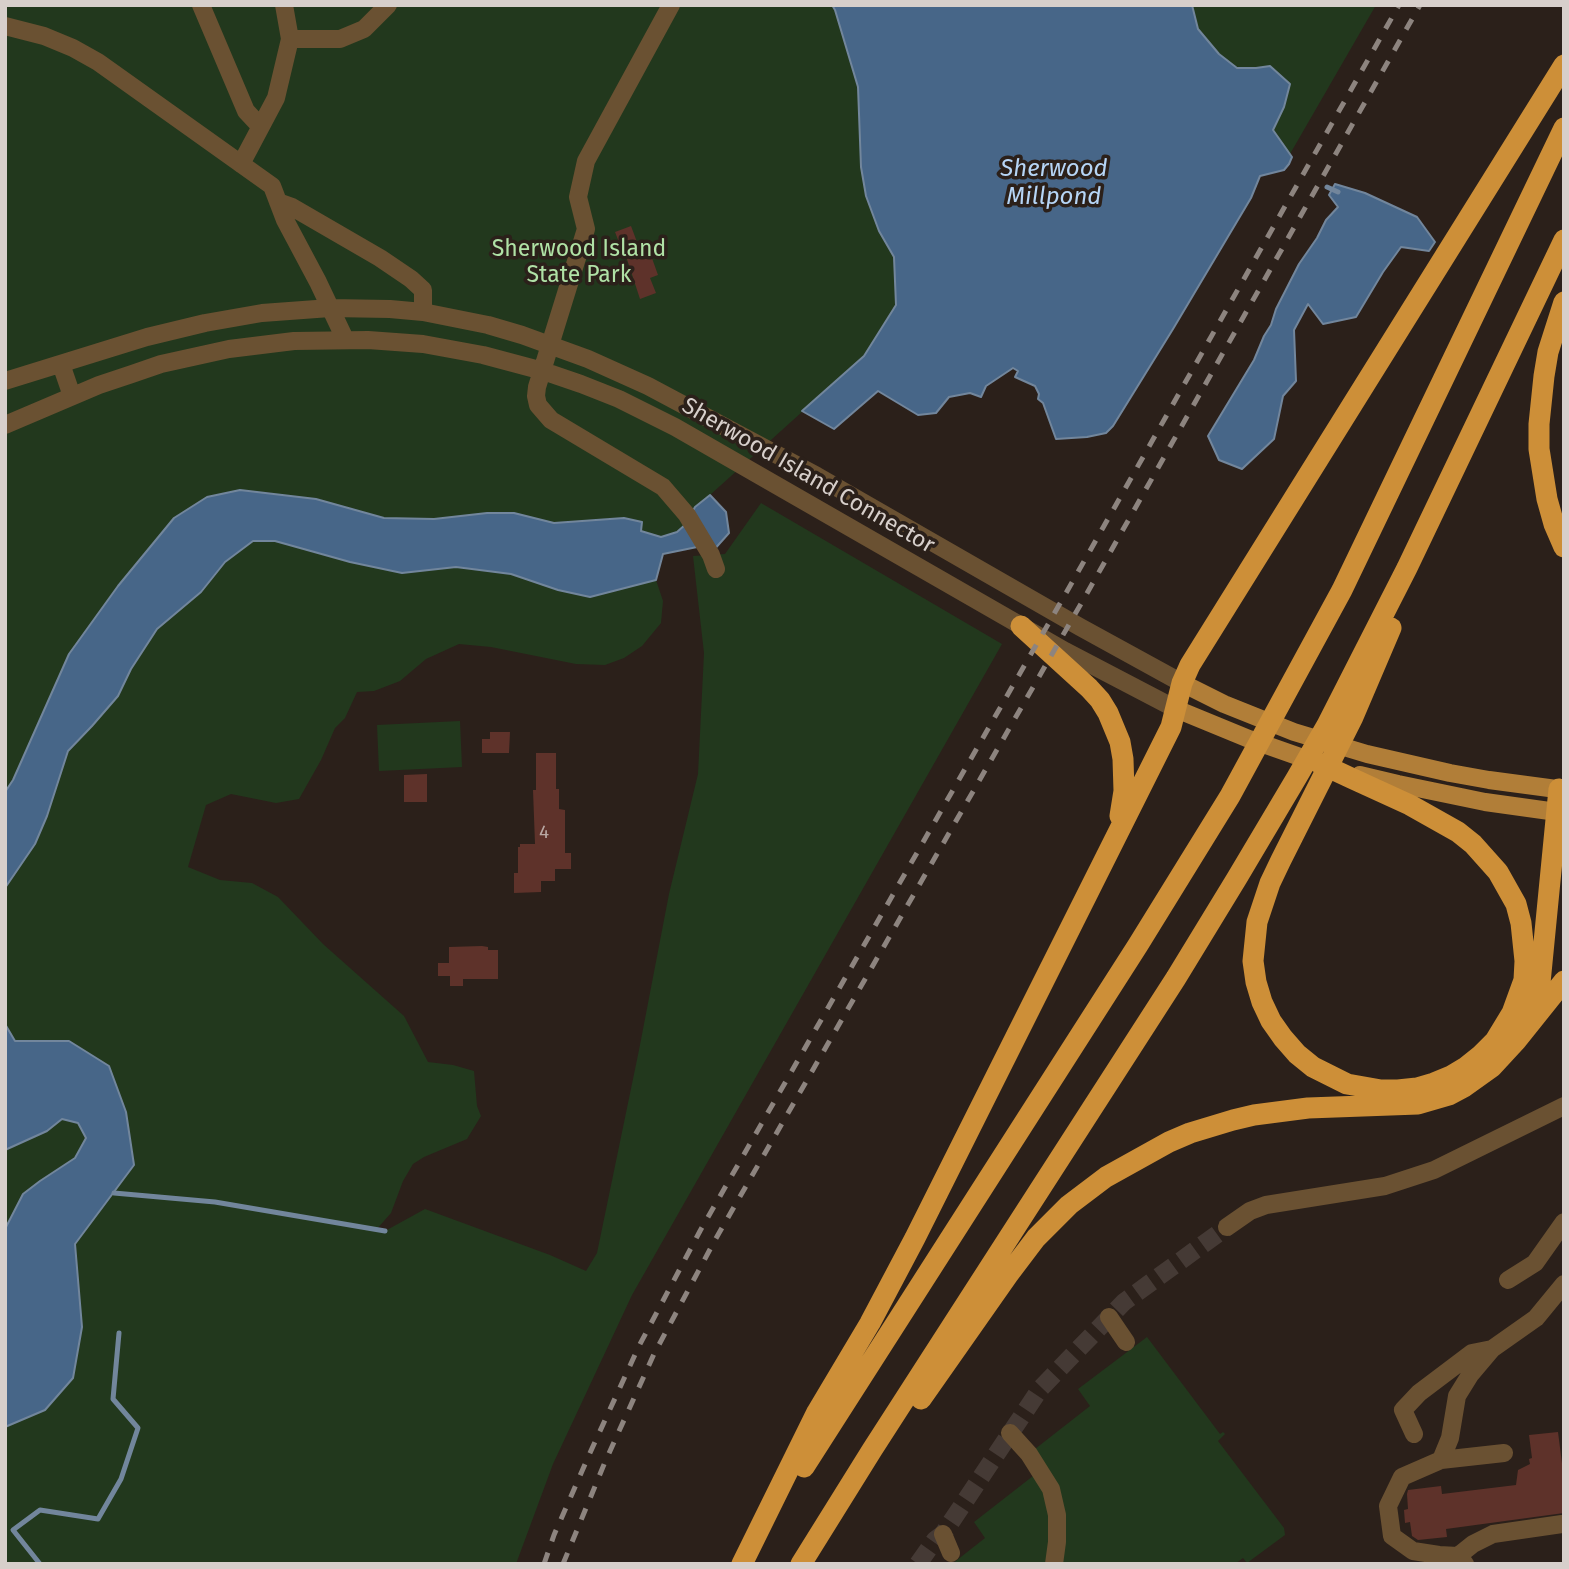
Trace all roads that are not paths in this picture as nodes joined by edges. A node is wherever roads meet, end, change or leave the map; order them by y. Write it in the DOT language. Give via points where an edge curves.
graph roads {
  1 [pos="201,5"];
  2 [pos="284,5"];
  3 [pos="388,5"];
  4 [pos="671,5"];
  5 [pos="5,26"];
  6 [pos="290,39"];
  7 [pos="1564,65"];
  8 [pos="260,126"];
  9 [pos="1564,128"];
  10 [pos="241,164"];
  11 [pos="278,202"];
  12 [pos="1564,240"];
  13 [pos="1564,302"];
  14 [pos="330,308"];
  15 [pos="423,313"];
  16 [pos="345,339"];
  17 [pos="551,345"];
  18 [pos="61,364"];
  19 [pos="543,371"];
  20 [pos="5,381"];
  21 [pos="72,396"];
  22 [pos="5,425"];
  23 [pos="1433,515"];
  24 [pos="1564,547"];
  25 [pos="716,569"];
  26 [pos="1021,626"];
  27 [pos="1063,655"];
  28 [pos="1182,683"];
  29 [pos="1176,709"];
  30 [pos="1319,763"];
  31 [pos="1353,776"];
  32 [pos="1561,790"];
  33 [pos="1560,812"];
  34 [pos="1118,831"];
  35 [pos="1564,981"];
  36 [pos="1516,1041"];
  37 [pos="1564,1106"];
  38 [pos="1564,1222"];
  39 [pos="1227,1227"];
  40 [pos="1508,1280"];
  41 [pos="1564,1284"];
  42 [pos="1109,1317"];
  43 [pos="1126,1342"];
  44 [pos="1492,1349"];
  45 [pos="1010,1433"];
  46 [pos="1413,1434"];
  47 [pos="1504,1454"];
  48 [pos="1441,1460"];
  49 [pos="1562,1524"];
  50 [pos="943,1534"];
  51 [pos="951,1553"];
  52 [pos="1462,1560"];
  53 [pos="743,1564"];
  54 [pos="803,1564"];
  55 [pos="1054,1564"];
  1 -- 8 [label="street" via="246,111"];
  2 -- 6 [label="street"];
  3 -- 6 [label="street" via="364,29 340,39"];
  4 -- 17 [label="street" via="586,161 578,197 586,229"];
  5 -- 10 [label="street" via="44,36 98,62"];
  6 -- 8 [label="street" via="276,99"];
  7 -- 28 [label="highway"];
  8 -- 10 [label="street"];
  9 -- 53 [label="highway" via="1342,590 1230,796"];
  10 -- 11 [label="street" via="272,186"];
  11 -- 14 [label="street"];
  11 -- 15 [label="street" via="411,279 423,290"];
  12 -- 23 [label="highway"];
  13 -- 24 [label="highway" via="1548,352 1539,424 1547,499"];
  14 -- 15 [label="street, Sherwood Island Connector"];
  14 -- 16 [label="street"];
  14 -- 18 [label="street, Sherwood Island Connector" via="232,317"];
  15 -- 17 [label="street, Sherwood Island Connector" via="488,325"];
  16 -- 19 [label="street, Sherwood Island Connector" via="455,349"];
  16 -- 21 [label="street, Sherwood Island Connector" via="217,351 161,364"];
  17 -- 19 [label="street"];
  17 -- 28 [label="street, Sherwood Island Connector" via="678,402 817,476"];
  18 -- 20 [label="street, Sherwood Island Connector"];
  18 -- 21 [label="street"];
  19 -- 25 [label="street" via="536,396 544,413 663,487 687,515"];
  19 -- 26 [label="street, Sherwood Island Connector" via="619,399 675,427"];
  21 -- 22 [label="street, Sherwood Island Connector"];
  23 -- 31 [label="highway" via="1374,670 1270,883 1256,922 1253,951 1262,1002 1297,1054 1347,1084 1381,1090 1418,1087 1466,1067 1504,1028 1524,980 1521,923 1498,872 1473,844 1429,815"];
  23 -- 54 [label="highway" via="1327,724 1237,878"];
  26 -- 27 [label="highway"];
  27 -- 29 [label="street"];
  27 -- 34 [label="highway" via="1100,700 1117,735 1124,775"];
  28 -- 29 [label="highway"];
  28 -- 32 [label="main road, Sherwood Island Connector" via="1294,732 1367,754 1463,776"];
  29 -- 30 [label="main road"];
  29 -- 34 [label="highway"];
  30 -- 31 [label="highway"];
  31 -- 33 [label="main road"];
  32 -- 33 [label="highway"];
  33 -- 36 [label="highway" via="1540,983"];
  34 -- 53 [label="highway" via="909,1249 817,1412"];
  35 -- 36 [label="highway"];
  36 -- 54 [label="highway" via="1492,1067 1449,1095 1411,1104 1308,1108 1233,1120 1169,1142 1086,1191 1021,1256"];
  37 -- 39 [label="street" via="1434,1170 1385,1186 1266,1205"];
  38 -- 40 [label="street" via="1535,1263"];
  41 -- 44 [label="street" via="1536,1318"];
  42 -- 43 [label="street"];
  44 -- 46 [label="street" via="1472,1353 1403,1410"];
  44 -- 48 [label="street" via="1457,1396"];
  45 -- 55 [label="street" via="1051,1489 1058,1515"];
  47 -- 48 [label="street"];
  48 -- 52 [label="street" via="1402,1477 1388,1506 1392,1536 1413,1551"];
  49 -- 52 [label="street" via="1493,1534 1473,1544"];
  50 -- 51 [label="street"];
}
